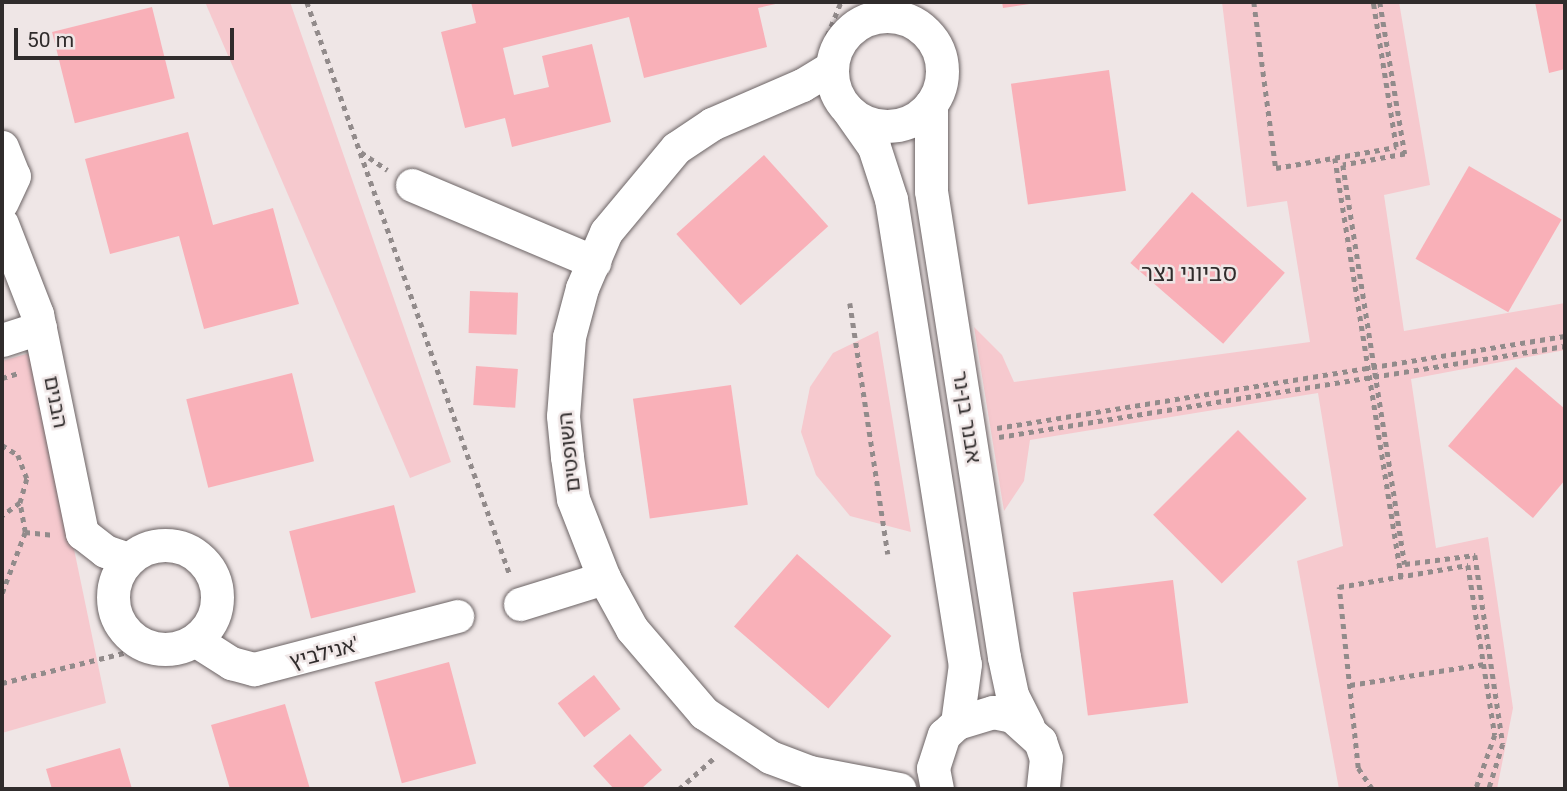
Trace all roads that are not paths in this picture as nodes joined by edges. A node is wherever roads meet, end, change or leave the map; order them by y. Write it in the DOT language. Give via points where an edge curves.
graph roads {
  1 [pos="862,2"];
  2 [pos="916,2"];
  3 [pos="848,32"];
  4 [pos="928,34"];
  5 [pos="832,66"];
  6 [pos="931,104"];
  7 [pos="848,110"];
  8 [pos="2,147"];
  9 [pos="412,185"];
  10 [pos="2,202"];
  11 [pos="2,224"];
  12 [pos="594,262"];
  13 [pos="40,328"];
  14 [pos="2,340"];
  15 [pos="128,559"];
  16 [pos="604,578"];
  17 [pos="520,604"];
  18 [pos="457,616"];
  19 [pos="195,640"];
  20 [pos="957,723"];
  21 [pos="1028,726"];
  22 [pos="899,789"];
  23 [pos="937,789"];
  24 [pos="1043,789"];
  1 -- 3 [label="street"];
  2 -- 4 [label="street"];
  3 -- 4 [label="street" via="875,17 894,16"];
  3 -- 5 [label="street"];
  4 -- 6 [label="street" via="942,68"];
  5 -- 7 [label="street" via="837,94"];
  5 -- 12 [label="street, השופטים" via="802,85 712,124 676,148 606,232"];
  6 -- 7 [label="street" via="901,124 882,126"];
  6 -- 21 [label="street, אבנר בן-נר" via="930,191 1004,657 1012,695"];
  7 -- 20 [label="street, אבנר בן-נר" via="874,147 891,199 965,664"];
  8 -- 10 [label="street" via="14,176"];
  9 -- 12 [label="street"];
  11 -- 13 [label="street, הבנים"];
  12 -- 16 [label="street, השופטים" via="569,337 563,416 573,499"];
  13 -- 14 [label="street"];
  13 -- 15 [label="street, הבנים" via="82,533 106,551"];
  15 -- 19 [label="street" via="119,572 113,601 124,629 148,647 181,647"];
  15 -- 19 [label="street" via="168,544 183,547 208,565 216,580 216,613"];
  16 -- 17 [label="street"];
  16 -- 22 [label="street, השופטים" via="632,629 668,676 735,738 810,772"];
  18 -- 19 [label="street, אנילביץ'" via="254,669 231,663"];
  20 -- 21 [label="street" via="993,712"];
  20 -- 23 [label="street" via="936,750"];
  21 -- 24 [label="street, אבנר בן-נר" via="1046,758"];
}
